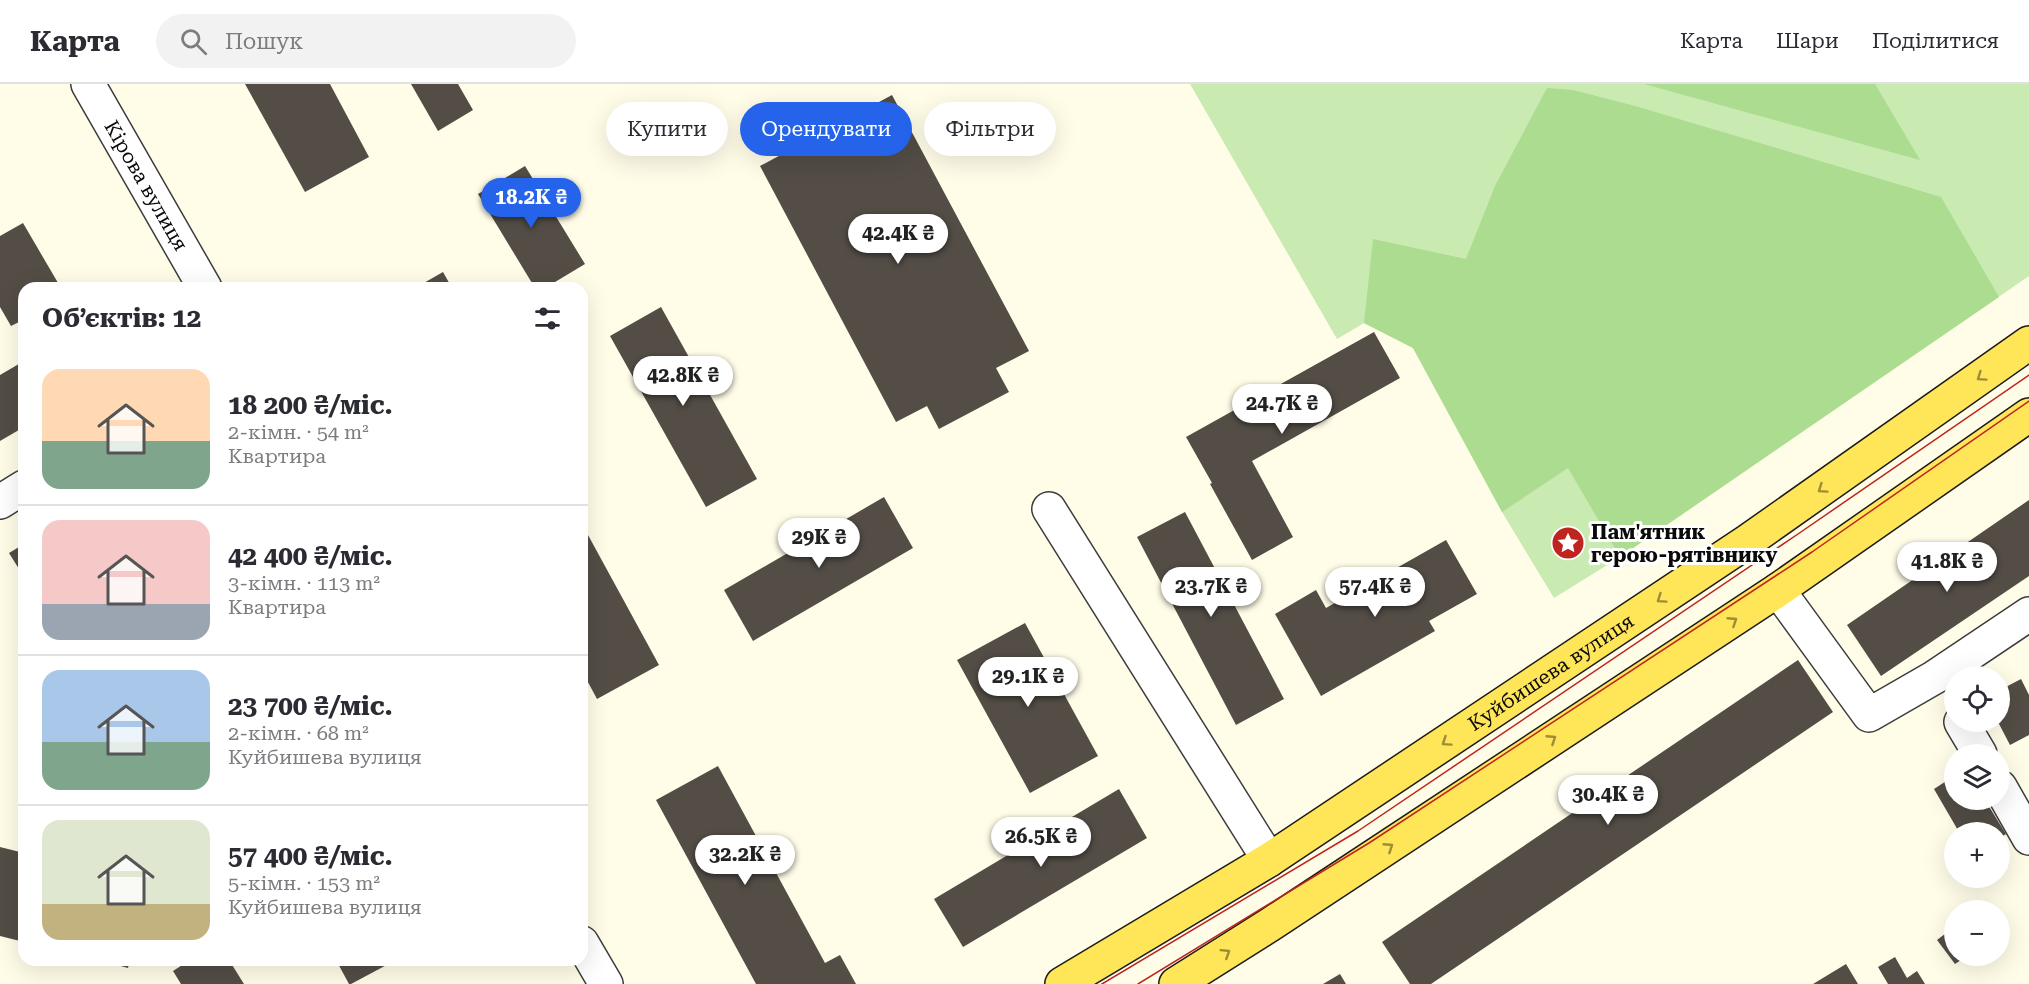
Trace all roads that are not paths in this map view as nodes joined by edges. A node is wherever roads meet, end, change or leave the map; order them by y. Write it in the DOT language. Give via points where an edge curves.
graph roads {
  1 [pos="88,84"];
  2 [pos="202,282"];
  3 [pos="2029,343"];
  4 [pos="2029,415"];
  5 [pos="18,491"];
  6 [pos="0,502"];
  7 [pos="1048,509"];
  8 [pos="1778,590"];
  9 [pos="2029,614"];
  10 [pos="1935,677"];
  11 [pos="1944,693"];
  12 [pos="2010,805"];
  13 [pos="2029,838"];
  14 [pos="1269,860"];
  15 [pos="588,953"];
  16 [pos="606,984"];
  17 [pos="1062,984"];
  18 [pos="1176,984"];
  1 -- 2 [label="street, Кірова вулиця"];
  3 -- 14 [label="main road, Куйбишева вулиця, one-way" via="1749,541"];
  4 -- 8 [label="main road"];
  5 -- 6 [label="street"];
  7 -- 14 [label="street"];
  8 -- 10 [label="street" via="1869,715"];
  18 -- 8 [label="main road, one-way"];
  9 -- 10 [label="street"];
  10 -- 11 [label="street"];
  12 -- 13 [label="street"];
  14 -- 17 [label="main road, Куйбишева вулиця"];
  15 -- 16 [label="street"];
}
